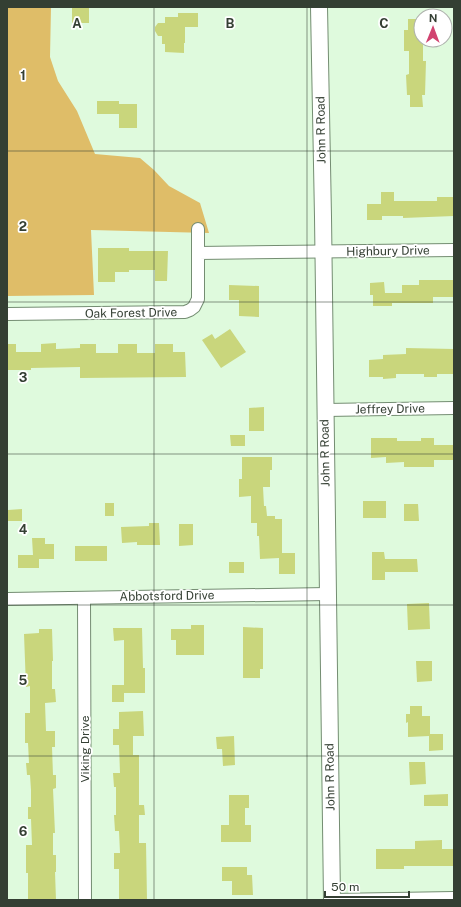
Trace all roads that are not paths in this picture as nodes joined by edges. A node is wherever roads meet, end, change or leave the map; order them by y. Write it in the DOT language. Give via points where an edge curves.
graph roads {
  1 [pos="319,7"];
  2 [pos="198,228"];
  3 [pos="454,250"];
  4 [pos="323,252"];
  5 [pos="198,253"];
  6 [pos="7,314"];
  7 [pos="454,408"];
  8 [pos="325,410"];
  9 [pos="328,594"];
  10 [pos="84,598"];
  11 [pos="7,599"];
  12 [pos="454,898"];
  13 [pos="85,900"];
  14 [pos="332,900"];
  1 -- 4 [label="main road, John R Road"];
  2 -- 5 [label="street, Oak Forest Drive"];
  3 -- 4 [label="street, Highbury Drive"];
  4 -- 5 [label="street"];
  4 -- 8 [label="main road, John R Road"];
  5 -- 6 [label="street, Oak Forest Drive" via="198,299 194,307 185,312"];
  7 -- 8 [label="street, Jeffrey Drive"];
  8 -- 9 [label="main road, John R Road"];
  9 -- 10 [label="street, Abbotsford Drive"];
  9 -- 14 [label="main road, John R Road"];
  10 -- 11 [label="street, Abbotsford Drive"];
  10 -- 13 [label="street, Viking Drive"];
  12 -- 14 [label="street"];
}
